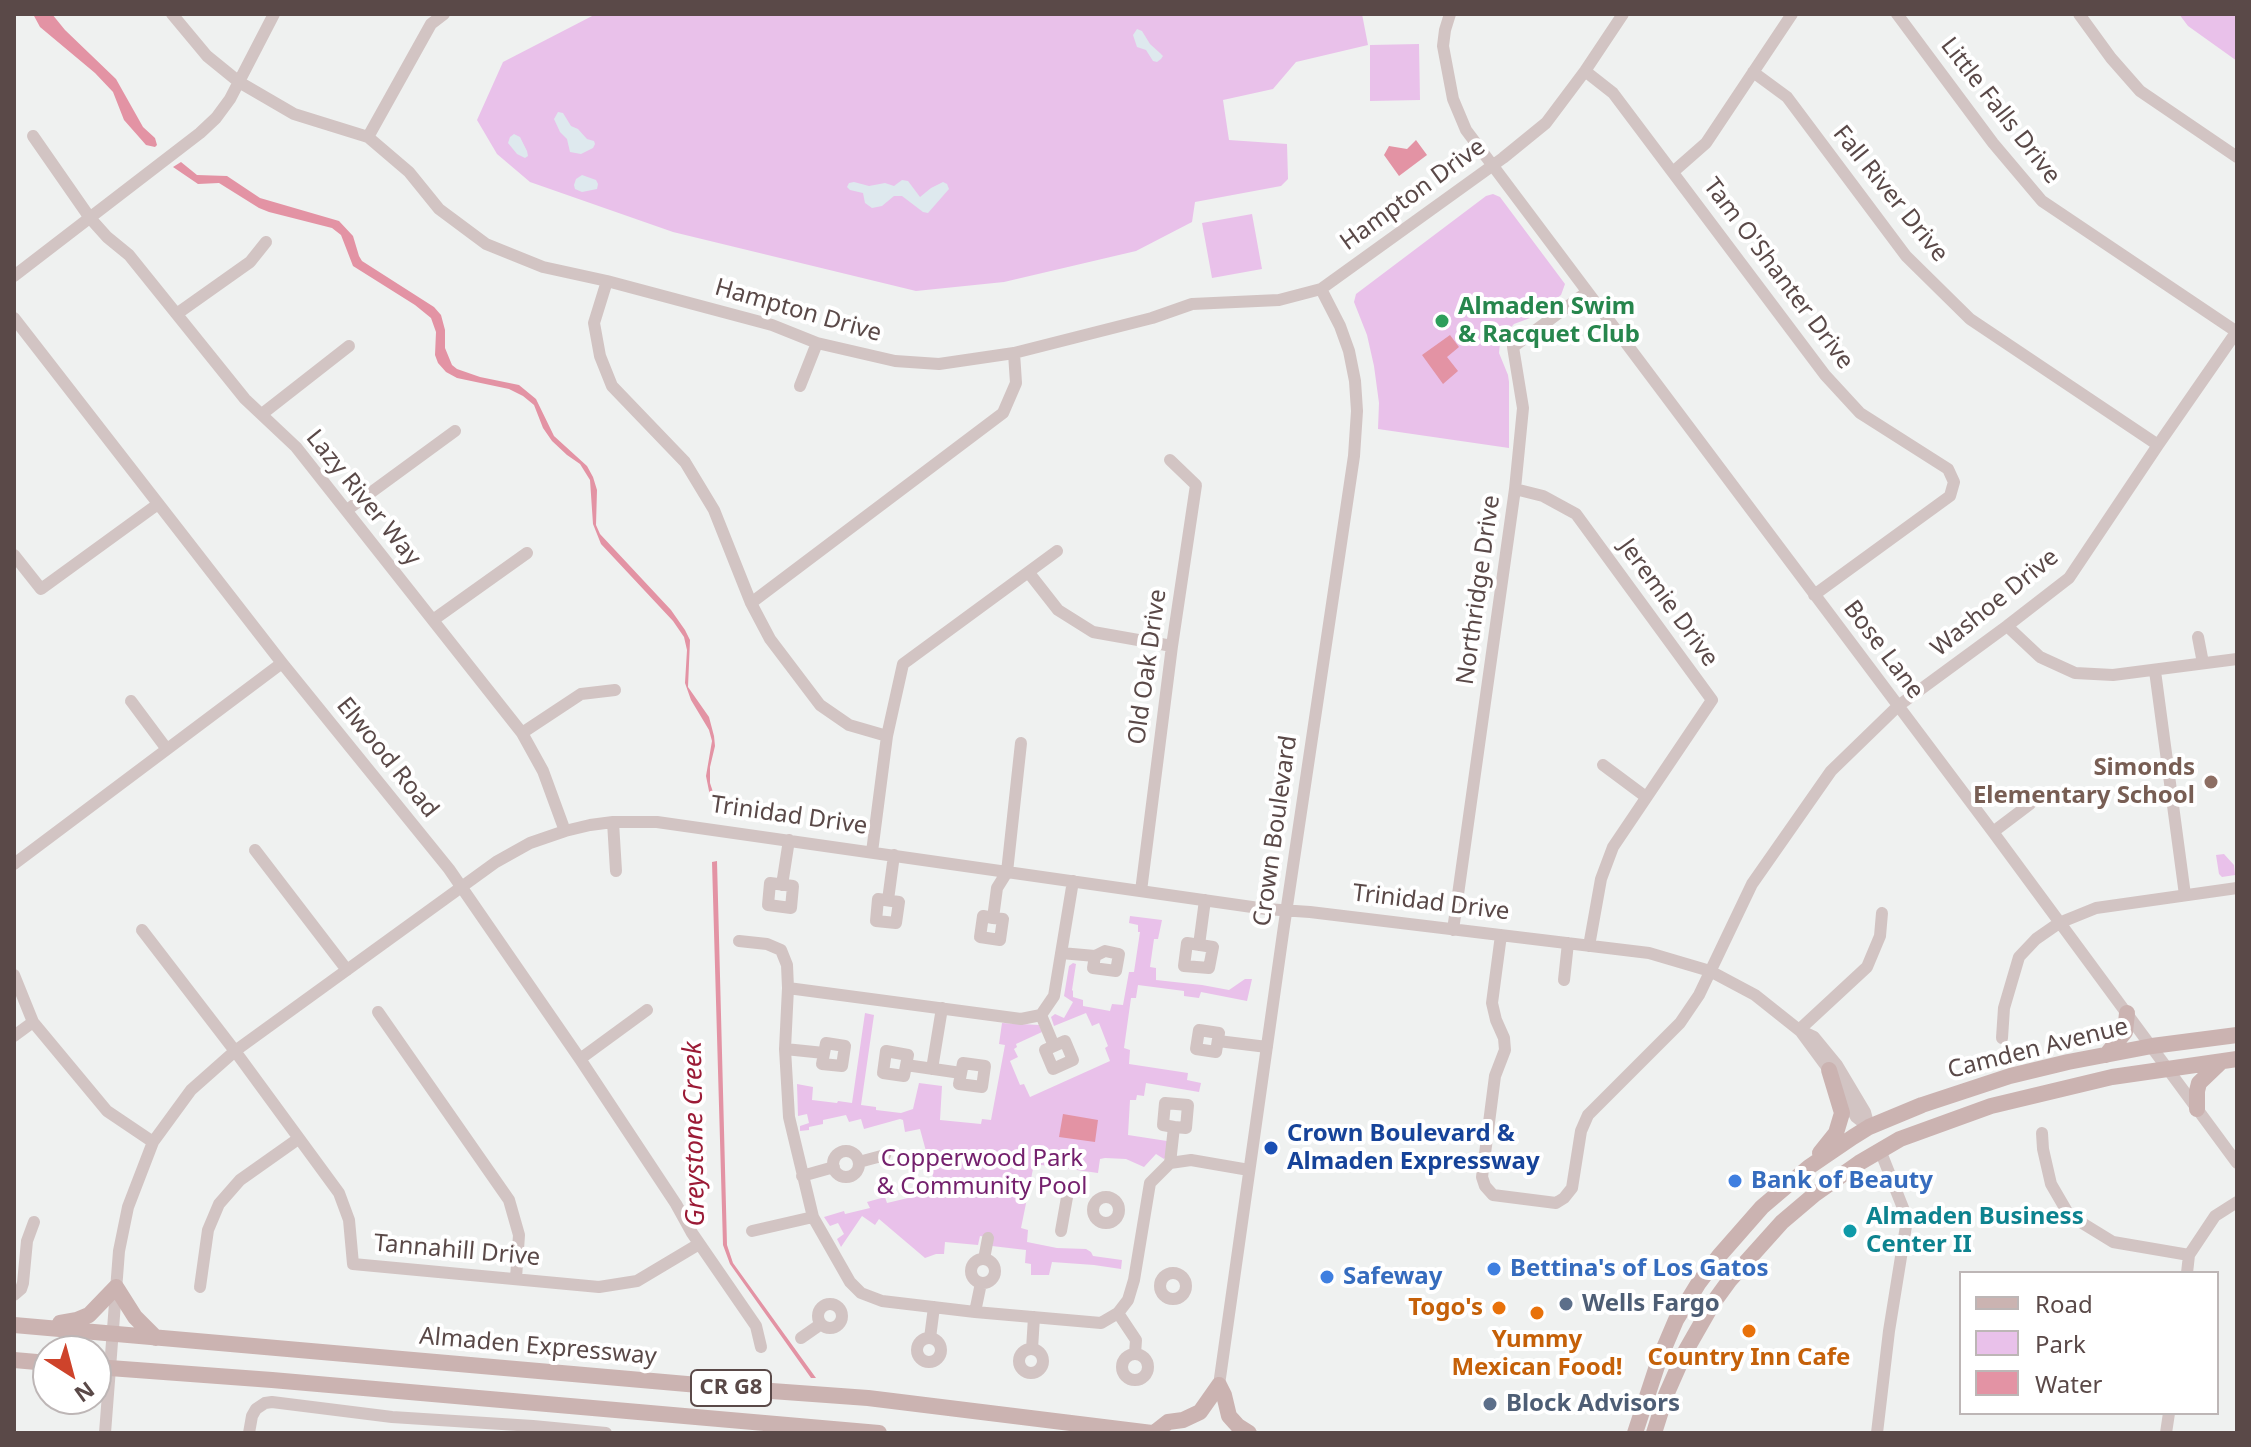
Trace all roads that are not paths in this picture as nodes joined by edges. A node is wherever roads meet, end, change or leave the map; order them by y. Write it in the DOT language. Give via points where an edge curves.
graph roads {
  1 [pos="172,14"];
  2 [pos="274,14"];
  3 [pos="444,14"];
  4 [pos="1450,14"];
  5 [pos="1623,14"];
  6 [pos="1792,14"];
  7 [pos="1897,14"];
  8 [pos="2079,14"];
  9 [pos="1585,71"];
  10 [pos="1753,72"];
  11 [pos="239,82"];
  12 [pos="33,136"];
  13 [pos="368,137"];
  14 [pos="2237,157"];
  15 [pos="1493,165"];
  16 [pos="1673,172"];
  17 [pos="90,218"];
  18 [pos="266,242"];
  19 [pos="14,276"];
  20 [pos="607,281"];
  21 [pos="1321,289"];
  22 [pos="1587,292"];
  23 [pos="178,313"];
  24 [pos="14,318"];
  25 [pos="2237,332"];
  26 [pos="817,343"];
  27 [pos="349,346"];
  28 [pos="1014,353"];
  29 [pos="800,386"];
  30 [pos="262,414"];
  31 [pos="455,431"];
  32 [pos="2158,445"];
  33 [pos="1170,460"];
  34 [pos="1515,489"];
  35 [pos="158,504"];
  36 [pos="347,510"];
  37 [pos="1057,551"];
  38 [pos="527,553"];
  39 [pos="14,555"];
  40 [pos="1029,573"];
  41 [pos="1814,595"];
  42 [pos="751,603"];
  43 [pos="433,620"];
  44 [pos="2007,626"];
  45 [pos="2198,637"];
  46 [pos="1172,646"];
  47 [pos="2237,659"];
  48 [pos="282,663"];
  49 [pos="2203,663"];
  50 [pos="2155,671"];
  51 [pos="615,690"];
  52 [pos="131,701"];
  53 [pos="1898,706"];
  54 [pos="522,733"];
  55 [pos="887,736"];
  56 [pos="1021,743"];
  57 [pos="166,748"];
  58 [pos="1603,765"];
  59 [pos="1646,797"];
  60 [pos="2030,804"];
  61 [pos="613,822"];
  62 [pos="565,831"];
  63 [pos="1993,832"];
  64 [pos="789,840"];
  65 [pos="255,850"];
  66 [pos="872,852"];
  67 [pos="894,855"];
  68 [pos="14,864"];
  69 [pos="616,871"];
  70 [pos="1007,872"];
  71 [pos="1073,881"];
  72 [pos="782,885"];
  73 [pos="460,888"];
  74 [pos="2237,888"];
  75 [pos="1141,891"];
  76 [pos="2185,895"];
  77 [pos="888,900"];
  78 [pos="1205,900"];
  79 [pos="1286,910"];
  80 [pos="1882,913"];
  81 [pos="993,918"];
  82 [pos="2059,923"];
  83 [pos="142,930"];
  84 [pos="1453,930"];
  85 [pos="1501,935"];
  86 [pos="739,941"];
  87 [pos="1568,943"];
  88 [pos="1199,945"];
  89 [pos="1589,946"];
  90 [pos="1061,953"];
  91 [pos="1095,956"];
  92 [pos="347,970"];
  93 [pos="1710,971"];
  94 [pos="14,975"];
  95 [pos="1564,980"];
  96 [pos="788,988"];
  97 [pos="942,1008"];
  98 [pos="647,1010"];
  99 [pos="378,1012"];
  100 [pos="2127,1013"];
  101 [pos="1041,1015"];
  102 [pos="33,1022"];
  103 [pos="1799,1030"];
  104 [pos="2237,1035"];
  105 [pos="14,1036"];
  106 [pos="2002,1038"];
  107 [pos="1218,1041"];
  108 [pos="1054,1046"];
  109 [pos="2152,1046"];
  110 [pos="1267,1047"];
  111 [pos="785,1049"];
  112 [pos="235,1051"];
  113 [pos="2106,1055"];
  114 [pos="850,1057"];
  115 [pos="580,1059"];
  116 [pos="2230,1060"];
  117 [pos="906,1065"];
  118 [pos="932,1069"];
  119 [pos="2168,1069"];
  120 [pos="1829,1070"];
  121 [pos="961,1073"];
  122 [pos="2197,1109"];
  123 [pos="1174,1127"];
  124 [pos="1869,1127"];
  125 [pos="2042,1133"];
  126 [pos="298,1139"];
  127 [pos="153,1142"];
  128 [pos="1880,1150"];
  129 [pos="885,1155"];
  130 [pos="1170,1163"];
  131 [pos="2237,1163"];
  132 [pos="1809,1167"];
  133 [pos="1249,1170"];
  134 [pos="802,1176"];
  135 [pos="1069,1186"];
  136 [pos="2237,1202"];
  137 [pos="1067,1203"];
  138 [pos="1094,1209"];
  139 [pos="1119,1214"];
  140 [pos="813,1217"];
  141 [pos="1143,1219"];
  142 [pos="34,1222"];
  143 [pos="752,1231"];
  144 [pos="1061,1231"];
  145 [pos="988,1238"];
  146 [pos="699,1244"];
  147 [pos="2189,1255"];
  148 [pos="2187,1271"];
  149 [pos="516,1278"];
  150 [pos="1134,1280"];
  151 [pos="116,1287"];
  152 [pos="200,1287"];
  153 [pos="1191,1289"];
  154 [pos="861,1293"];
  155 [pos="14,1295"];
  156 [pos="934,1307"];
  157 [pos="975,1312"];
  158 [pos="1118,1313"];
  159 [pos="1034,1317"];
  160 [pos="14,1325"];
  161 [pos="44,1328"];
  162 [pos="111,1334"];
  163 [pos="156,1338"];
  164 [pos="801,1338"];
  165 [pos="761,1347"];
  166 [pos="1135,1354"];
  167 [pos="112,1368"];
  168 [pos="928,1368"];
  169 [pos="1031,1379"];
  170 [pos="1219,1385"];
  171 [pos="532,1429"];
  172 [pos="249,1433"];
  173 [pos="606,1433"];
  174 [pos="879,1433"];
  175 [pos="1153,1433"];
  176 [pos="1249,1433"];
  177 [pos="1635,1433"];
  178 [pos="1654,1433"];
  179 [pos="1877,1433"];
  1 -- 11 [label="street, Hampton Drive" via="207,56"];
  2 -- 11 [label="street"];
  3 -- 13 [label="street" via="431,24"];
  4 -- 15 [label="street, Bose Lane" via="1443,46 1453,99 1466,130"];
  5 -- 9 [label="street, Hampton Drive"];
  6 -- 10 [label="street"];
  7 -- 25 [label="street, Little Falls Drive" via="2042,201"];
  8 -- 14 [label="street" via="2140,91"];
  9 -- 15 [label="street, Hampton Drive" via="1546,123"];
  9 -- 16 [label="street, Tam O'Shanter Drive" via="1613,93"];
  10 -- 16 [label="street" via="1706,143"];
  10 -- 32 [label="street, Fall River Drive" via="1787,97 1906,256 1970,319"];
  11 -- 13 [label="street, Hampton Drive" via="294,114"];
  11 -- 17 [label="street" via="200,133"];
  12 -- 17 [label="street, Lazy River Way"];
  13 -- 20 [label="street, Hampton Drive" via="409,172 439,209 486,244 543,267"];
  15 -- 21 [label="street, Hampton Drive"];
  15 -- 22 [label="street, Bose Lane"];
  16 -- 41 [label="street, Tam O'Shanter Drive" via="1825,375 1860,413 1948,469 1954,482 1950,496"];
  17 -- 19 [label="street"];
  17 -- 23 [label="street, Lazy River Way"];
  18 -- 23 [label="street" via="250,262"];
  20 -- 26 [label="street, Hampton Drive" via="772,325"];
  20 -- 42 [label="street" via="594,323 612,386 685,462 714,510"];
  21 -- 28 [label="street, Hampton Drive" via="1279,300 1192,304"];
  21 -- 79 [label="street, Crown Boulevard" via="1349,351 1357,411"];
  22 -- 34 [label="street, Northridge Drive" via="1513,347 1523,408"];
  22 -- 41 [label="street, Bose Lane"];
  23 -- 30 [label="street, Lazy River Way"];
  24 -- 35 [label="street, Elwood Road"];
  25 -- 32 [label="street, Washoe Drive"];
  26 -- 28 [label="street, Hampton Drive" via="895,361 939,364"];
  26 -- 29 [label="street"];
  27 -- 30 [label="street"];
  28 -- 42 [label="street" via="1016,383 1003,413"];
  30 -- 36 [label="street, Lazy River Way"];
  31 -- 36 [label="street"];
  32 -- 44 [label="street, Washoe Drive" via="2069,578"];
  33 -- 46 [label="street, Old Oak Drive" via="1196,485"];
  34 -- 59 [label="street, Jeremie Drive" via="1543,496 1576,514 1712,700"];
  34 -- 84 [label="street, Northridge Drive"];
  35 -- 39 [label="street" via="41,589"];
  35 -- 48 [label="street, Elwood Road"];
  36 -- 43 [label="street, Lazy River Way"];
  37 -- 40 [label="street"];
  38 -- 43 [label="street"];
  40 -- 46 [label="street" via="1058,610 1093,632"];
  40 -- 55 [label="street" via="903,664"];
  41 -- 53 [label="street, Bose Lane"];
  42 -- 55 [label="street" via="770,639 820,705 849,725"];
  43 -- 54 [label="street, Lazy River Way"];
  44 -- 50 [label="street" via="2040,657 2075,673"];
  44 -- 53 [label="street, Washoe Drive"];
  45 -- 49 [label="street"];
  46 -- 75 [label="street, Old Oak Drive"];
  47 -- 49 [label="street"];
  48 -- 57 [label="street"];
  48 -- 73 [label="street, Elwood Road"];
  49 -- 50 [label="street"];
  50 -- 76 [label="street"];
  51 -- 54 [label="street" via="581,694"];
  52 -- 57 [label="street"];
  53 -- 63 [label="street, Bose Lane"];
  53 -- 93 [label="street, Washoe Drive" via="1831,771 1752,884"];
  54 -- 62 [label="street, Lazy River Way"];
  55 -- 66 [label="street"];
  56 -- 70 [label="street"];
  57 -- 68 [label="street"];
  58 -- 59 [label="street"];
  59 -- 89 [label="street, Jeremie Drive" via="1613,847 1601,879"];
  60 -- 63 [label="street"];
  61 -- 62 [label="street, Trinidad Drive"];
  61 -- 64 [label="street, Trinidad Drive" via="657,822"];
  61 -- 69 [label="street"];
  62 -- 73 [label="street, Trinidad Drive" via="530,843"];
  63 -- 82 [label="street, Bose Lane"];
  64 -- 66 [label="street, Trinidad Drive"];
  64 -- 72 [label="street"];
  65 -- 92 [label="street"];
  66 -- 67 [label="street, Trinidad Drive"];
  67 -- 70 [label="street, Trinidad Drive"];
  67 -- 77 [label="street"];
  70 -- 71 [label="street, Trinidad Drive"];
  70 -- 81 [label="street" via="997,888"];
  71 -- 75 [label="street, Trinidad Drive"];
  71 -- 90 [label="street"];
  73 -- 92 [label="street, Trinidad Drive"];
  73 -- 115 [label="street, Elwood Road"];
  74 -- 76 [label="street"];
  75 -- 78 [label="street, Trinidad Drive"];
  76 -- 82 [label="street" via="2096,908"];
  78 -- 79 [label="street, Trinidad Drive"];
  78 -- 88 [label="street"];
  79 -- 84 [label="street, Trinidad Drive"];
  79 -- 110 [label="street, Crown Boulevard"];
  80 -- 103 [label="street" via="1880,936 1867,967"];
  82 -- 100 [label="street, Bose Lane"];
  82 -- 106 [label="street" via="2019,957 2004,1008"];
  83 -- 112 [label="street, Tannahill Drive"];
  84 -- 85 [label="street, Trinidad Drive"];
  85 -- 87 [label="street, Trinidad Drive"];
  85 -- 93 [label="street, Washoe Drive" via="1492,1003 1505,1050 1495,1076 1482,1177 1493,1195 1551,1203 1564,1198 1572,1188 1588,1115 1680,1023"];
  86 -- 96 [label="street" via="781,950"];
  87 -- 89 [label="street, Trinidad Drive"];
  87 -- 95 [label="street"];
  89 -- 93 [label="street, Trinidad Drive" via="1649,953"];
  90 -- 91 [label="street"];
  90 -- 101 [label="street" via="1054,996"];
  92 -- 112 [label="street, Trinidad Drive"];
  93 -- 103 [label="street, Trinidad Drive" via="1755,995"];
  94 -- 102 [label="street"];
  96 -- 97 [label="street"];
  96 -- 111 [label="street"];
  97 -- 101 [label="street" via="1021,1019"];
  97 -- 118 [label="street"];
  98 -- 115 [label="street"];
  99 -- 149 [label="street" via="509,1200 519,1235"];
  100 -- 109 [label="street, Bose Lane"];
  100 -- 113 [label="main road" via="2125,1032"];
  101 -- 108 [label="street"];
  102 -- 105 [label="street"];
  102 -- 127 [label="street" via="107,1111"];
  103 -- 120 [label="street, Trinidad Drive"];
  103 -- 124 [label="street, Trinidad Drive" via="1814,1037 1837,1065"];
  104 -- 109 [label="main road, Camden Avenue"];
  107 -- 110 [label="street"];
  109 -- 113 [label="main road, Camden Avenue"];
  109 -- 119 [label="street, Bose Lane"];
  110 -- 133 [label="street, Crown Boulevard"];
  111 -- 114 [label="street" via="824,1053 822,1064 842,1066"];
  111 -- 134 [label="street" via="789,1117"];
  112 -- 126 [label="street, Tannahill Drive"];
  112 -- 127 [label="street, Trinidad Drive" via="191,1090"];
  113 -- 124 [label="main road, Camden Avenue" via="1982,1084"];
  115 -- 146 [label="street, Elwood Road"];
  116 -- 119 [label="main road, Camden Avenue"];
  116 -- 122 [label="main road" via="2199,1083"];
  117 -- 118 [label="street"];
  118 -- 121 [label="street"];
  119 -- 122 [label="street, Bose Lane"];
  119 -- 128 [label="main road, Camden Avenue" via="1991,1106"];
  120 -- 124 [label="street, Trinidad Drive" via="1856,1117"];
  120 -- 132 [label="main road" via="1842,1113 1836,1133"];
  122 -- 131 [label="street, Bose Lane"];
  123 -- 130 [label="street"];
  124 -- 128 [label="main road, Trinidad Drive"];
  124 -- 132 [label="main road, Camden Avenue"];
  125 -- 147 [label="street" via="2051,1184 2069,1215 2113,1242"];
  126 -- 149 [label="street, Tannahill Drive" via="339,1193 349,1220 353,1264"];
  126 -- 152 [label="street" via="240,1180 219,1204 208,1230"];
  127 -- 151 [label="street, Trinidad Drive" via="128,1207"];
  128 -- 178 [label="main road, Camden Avenue" via="1782,1222 1729,1281 1685,1352"];
  128 -- 179 [label="street, Trinidad Drive" via="1906,1226"];
  129 -- 134 [label="street" via="859,1162 844,1151 834,1159 834,1167"];
  130 -- 133 [label="street" via="1191,1160"];
  130 -- 141 [label="street" via="1150,1183"];
  132 -- 177 [label="main road, Camden Avenue" via="1762,1207 1698,1284 1659,1360"];
  133 -- 170 [label="street, Crown Boulevard"];
  134 -- 140 [label="street"];
  135 -- 137 [label="street"];
  136 -- 147 [label="street" via="2215,1216"];
  137 -- 138 [label="street"];
  137 -- 144 [label="street"];
  138 -- 139 [label="street" via="1095,1217 1106,1223"];
  138 -- 139 [label="street" via="1097,1201 1109,1198"];
  139 -- 141 [label="street"];
  140 -- 143 [label="street"];
  140 -- 154 [label="street"];
  141 -- 150 [label="street"];
  142 -- 155 [label="street" via="21,1289"];
  145 -- 157 [label="street" via="984,1259 995,1272 981,1283"];
  146 -- 149 [label="street, Tannahill Drive" via="637,1281 599,1287"];
  146 -- 165 [label="street, Elwood Road" via="756,1326"];
  147 -- 148 [label="street"];
  150 -- 153 [label="street" via="1160,1283 1175,1273"];
  150 -- 158 [label="street"];
  151 -- 161 [label="main road" via="85,1317"];
  151 -- 162 [label="street, Trinidad Drive"];
  151 -- 163 [label="main road"];
  154 -- 156 [label="street"];
  154 -- 164 [label="street" via="840,1309 823,1307 818,1313 821,1324"];
  156 -- 157 [label="street"];
  156 -- 168 [label="street" via="930,1338 940,1344 941,1353"];
  157 -- 159 [label="street"];
  158 -- 159 [label="street" via="1101,1323"];
  158 -- 166 [label="street" via="1136,1340"];
  159 -- 169 [label="street" via="1032,1349 1042,1355 1043,1364"];
  160 -- 161 [label="main road, Almaden Expressway / CR G8"];
  161 -- 162 [label="main road, Almaden Expressway / CR G8"];
  162 -- 163 [label="main road, Almaden Expressway / CR G8"];
  163 -- 175 [label="main road, Almaden Expressway / CR G8" via="868,1398"];
  166 -- 166 [label="street" via="1149,1367 1135,1386 1122,1370 1127,1357"];
  167 -- 174 [label="main road, CR G8"];
  170 -- 175 [label="main road" via="1200,1412"];
  170 -- 176 [label="main road" via="1229,1416"];
  171 -- 172 [label="street" via="392,1423 272,1402 259,1406"];
  171 -- 173 [label="street"];
}
